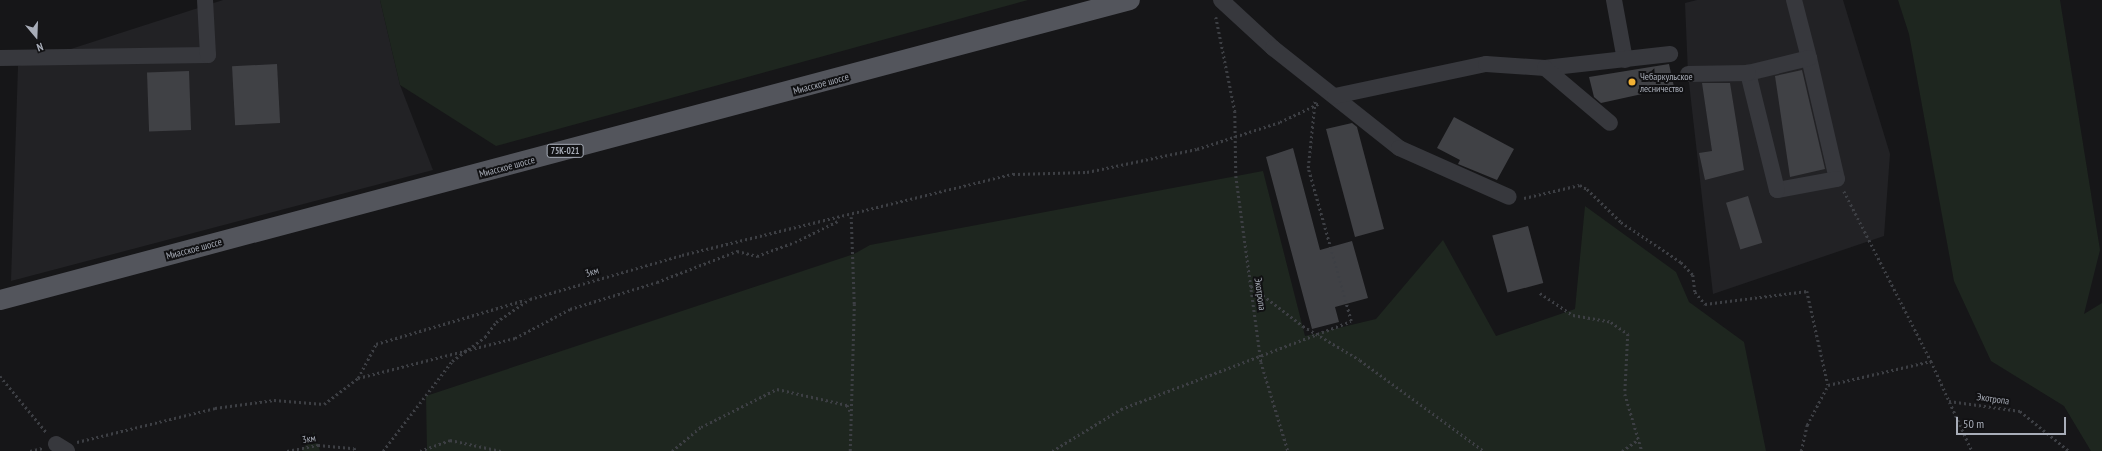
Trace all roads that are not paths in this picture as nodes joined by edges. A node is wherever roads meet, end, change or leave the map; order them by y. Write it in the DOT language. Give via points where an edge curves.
graph roads {
  1 [pos="205,0"];
  2 [pos="1130,0"];
  3 [pos="1614,0"];
  4 [pos="1794,0"];
  5 [pos="1218,4"];
  6 [pos="1670,54"];
  7 [pos="0,58"];
  8 [pos="1809,58"];
  9 [pos="1625,60"];
  10 [pos="1545,68"];
  11 [pos="1748,73"];
  12 [pos="1688,74"];
  13 [pos="1335,96"];
  14 [pos="1610,123"];
  15 [pos="1509,197"];
  16 [pos="0,300"];
  1 -- 7 [label="street" via="208,55"];
  2 -- 16 [label="main road, Миасское шоссе / 75К-021"];
  3 -- 9 [label="street"];
  4 -- 8 [label="street"];
  5 -- 13 [label="street"];
  6 -- 9 [label="street"];
  8 -- 11 [label="street"];
  8 -- 11 [label="street" via="1836,178 1777,190"];
  9 -- 10 [label="street"];
  10 -- 13 [label="street" via="1486,64"];
  10 -- 14 [label="street"];
  11 -- 12 [label="street"];
  13 -- 15 [label="street" via="1398,148"];
}
